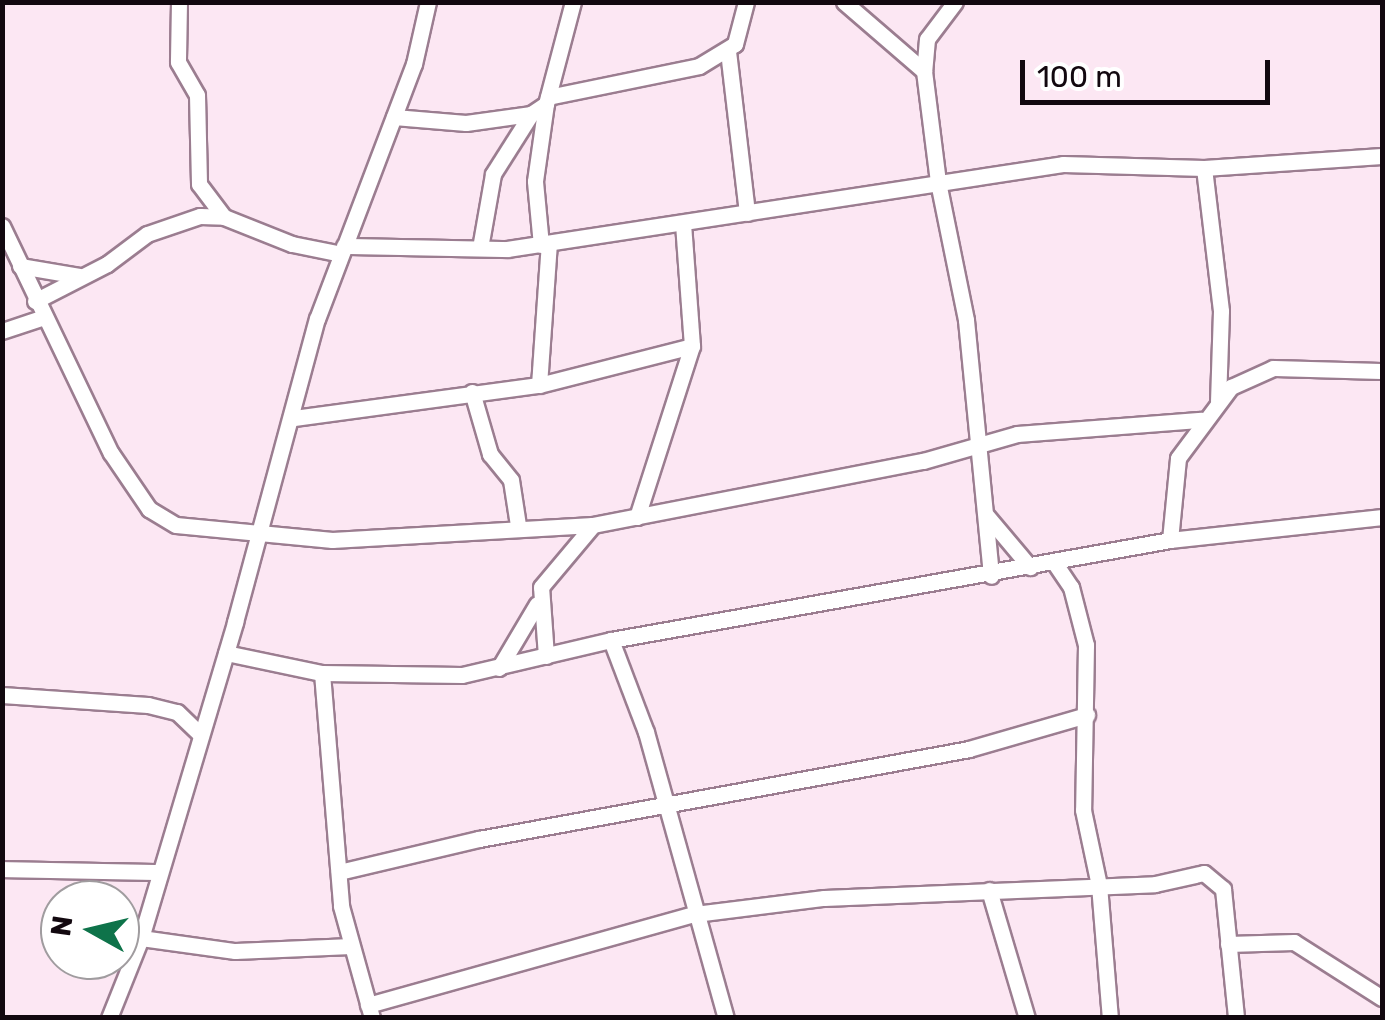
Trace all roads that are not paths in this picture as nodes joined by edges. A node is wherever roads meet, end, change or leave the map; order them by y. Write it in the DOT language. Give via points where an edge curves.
graph roads {
  1 [pos="178,2"];
  2 [pos="428,2"];
  3 [pos="573,2"];
  4 [pos="746,2"];
  5 [pos="844,2"];
  6 [pos="955,2"];
  7 [pos="728,51"];
  8 [pos="924,71"];
  9 [pos="547,101"];
  10 [pos="530,114"];
  11 [pos="394,118"];
  12 [pos="1382,156"];
  13 [pos="1204,168"];
  14 [pos="938,182"];
  15 [pos="747,213"];
  16 [pos="224,217"];
  17 [pos="683,224"];
  18 [pos="2,226"];
  19 [pos="545,244"];
  20 [pos="480,248"];
  21 [pos="342,250"];
  22 [pos="20,266"];
  23 [pos="79,276"];
  24 [pos="35,301"];
  25 [pos="44,317"];
  26 [pos="2,331"];
  27 [pos="692,346"];
  28 [pos="1382,371"];
  29 [pos="539,385"];
  30 [pos="472,392"];
  31 [pos="1218,402"];
  32 [pos="294,418"];
  33 [pos="1201,420"];
  34 [pos="978,442"];
  35 [pos="638,516"];
  36 [pos="987,516"];
  37 [pos="1382,517"];
  38 [pos="518,524"];
  39 [pos="593,525"];
  40 [pos="260,531"];
  41 [pos="1170,540"];
  42 [pos="1056,565"];
  43 [pos="1030,567"];
  44 [pos="991,576"];
  45 [pos="537,604"];
  46 [pos="612,640"];
  47 [pos="226,653"];
  48 [pos="546,656"];
  49 [pos="500,668"];
  50 [pos="322,673"];
  51 [pos="2,695"];
  52 [pos="1087,715"];
  53 [pos="201,735"];
  54 [pos="666,808"];
  55 [pos="2,868"];
  56 [pos="160,872"];
  57 [pos="339,872"];
  58 [pos="1099,885"];
  59 [pos="989,890"];
  60 [pos="695,914"];
  61 [pos="140,938"];
  62 [pos="1228,944"];
  63 [pos="351,946"];
  64 [pos="124,980"];
  65 [pos="1382,998"];
  66 [pos="370,1012"];
  67 [pos="109,1018"];
  68 [pos="726,1018"];
  69 [pos="1028,1018"];
  70 [pos="1110,1018"];
  71 [pos="1236,1018"];
  1 -- 16 [label="street" via="178,62 198,95 199,184"];
  2 -- 11 [label="street"];
  3 -- 9 [label="street"];
  4 -- 7 [label="street" via="742,33"];
  5 -- 8 [label="street"];
  6 -- 8 [label="street" via="927,39"];
  7 -- 9 [label="street" via="676,74"];
  7 -- 15 [label="street"];
  8 -- 14 [label="street"];
  9 -- 10 [label="street"];
  9 -- 19 [label="street" via="535,181"];
  10 -- 11 [label="street" via="466,122"];
  10 -- 20 [label="street" via="493,174"];
  11 -- 21 [label="street"];
  12 -- 13 [label="street"];
  13 -- 14 [label="street" via="1064,164"];
  13 -- 31 [label="street" via="1221,311"];
  14 -- 15 [label="street"];
  14 -- 34 [label="street" via="966,320"];
  15 -- 17 [label="street"];
  16 -- 21 [label="street" via="292,244"];
  16 -- 23 [label="street" via="166,224"];
  17 -- 19 [label="street"];
  17 -- 27 [label="street"];
  18 -- 22 [label="street"];
  19 -- 20 [label="street"];
  19 -- 29 [label="street"];
  20 -- 21 [label="street"];
  21 -- 32 [label="street" via="316,319"];
  22 -- 23 [label="street"];
  22 -- 24 [label="street"];
  23 -- 24 [label="street"];
  24 -- 25 [label="street"];
  25 -- 26 [label="street"];
  25 -- 40 [label="street" via="75,368 110,454 149,509 176,525"];
  27 -- 29 [label="street"];
  27 -- 35 [label="street"];
  28 -- 31 [label="street" via="1273,368 1244,376"];
  29 -- 30 [label="street"];
  30 -- 32 [label="street"];
  30 -- 38 [label="street" via="490,454 511,480"];
  31 -- 33 [label="street"];
  32 -- 40 [label="street"];
  33 -- 34 [label="street"];
  33 -- 41 [label="street" via="1173,471"];
  34 -- 35 [label="street" via="923,461"];
  34 -- 36 [label="street"];
  35 -- 39 [label="street"];
  36 -- 43 [label="street"];
  36 -- 44 [label="street"];
  37 -- 41 [label="street"];
  38 -- 39 [label="street"];
  38 -- 40 [label="street" via="332,540"];
  39 -- 45 [label="street" via="546,580"];
  40 -- 47 [label="street"];
  41 -- 42 [label="street"];
  42 -- 43 [label="street"];
  42 -- 52 [label="street" via="1084,623"];
  43 -- 44 [label="street"];
  44 -- 46 [label="street"];
  45 -- 48 [label="street"];
  45 -- 49 [label="street"];
  46 -- 48 [label="street"];
  46 -- 54 [label="street"];
  47 -- 50 [label="street"];
  47 -- 53 [label="street"];
  48 -- 49 [label="street"];
  49 -- 50 [label="street" via="462,676"];
  50 -- 57 [label="street"];
  51 -- 53 [label="street" via="148,705 176,712"];
  52 -- 54 [label="street" via="1024,737"];
  52 -- 58 [label="street" via="1083,810"];
  53 -- 56 [label="street"];
  54 -- 57 [label="street" via="479,839"];
  54 -- 60 [label="street"];
  55 -- 56 [label="street"];
  56 -- 61 [label="street"];
  57 -- 63 [label="street"];
  58 -- 59 [label="street"];
  58 -- 62 [label="street" via="1216,878"];
  58 -- 70 [label="street"];
  59 -- 60 [label="street" via="824,898"];
  59 -- 69 [label="street"];
  60 -- 66 [label="street"];
  60 -- 68 [label="street"];
  61 -- 63 [label="street" via="235,951"];
  62 -- 65 [label="street" via="1294,942"];
  62 -- 71 [label="street"];
  63 -- 66 [label="street"];
  64 -- 67 [label="street"];
}
